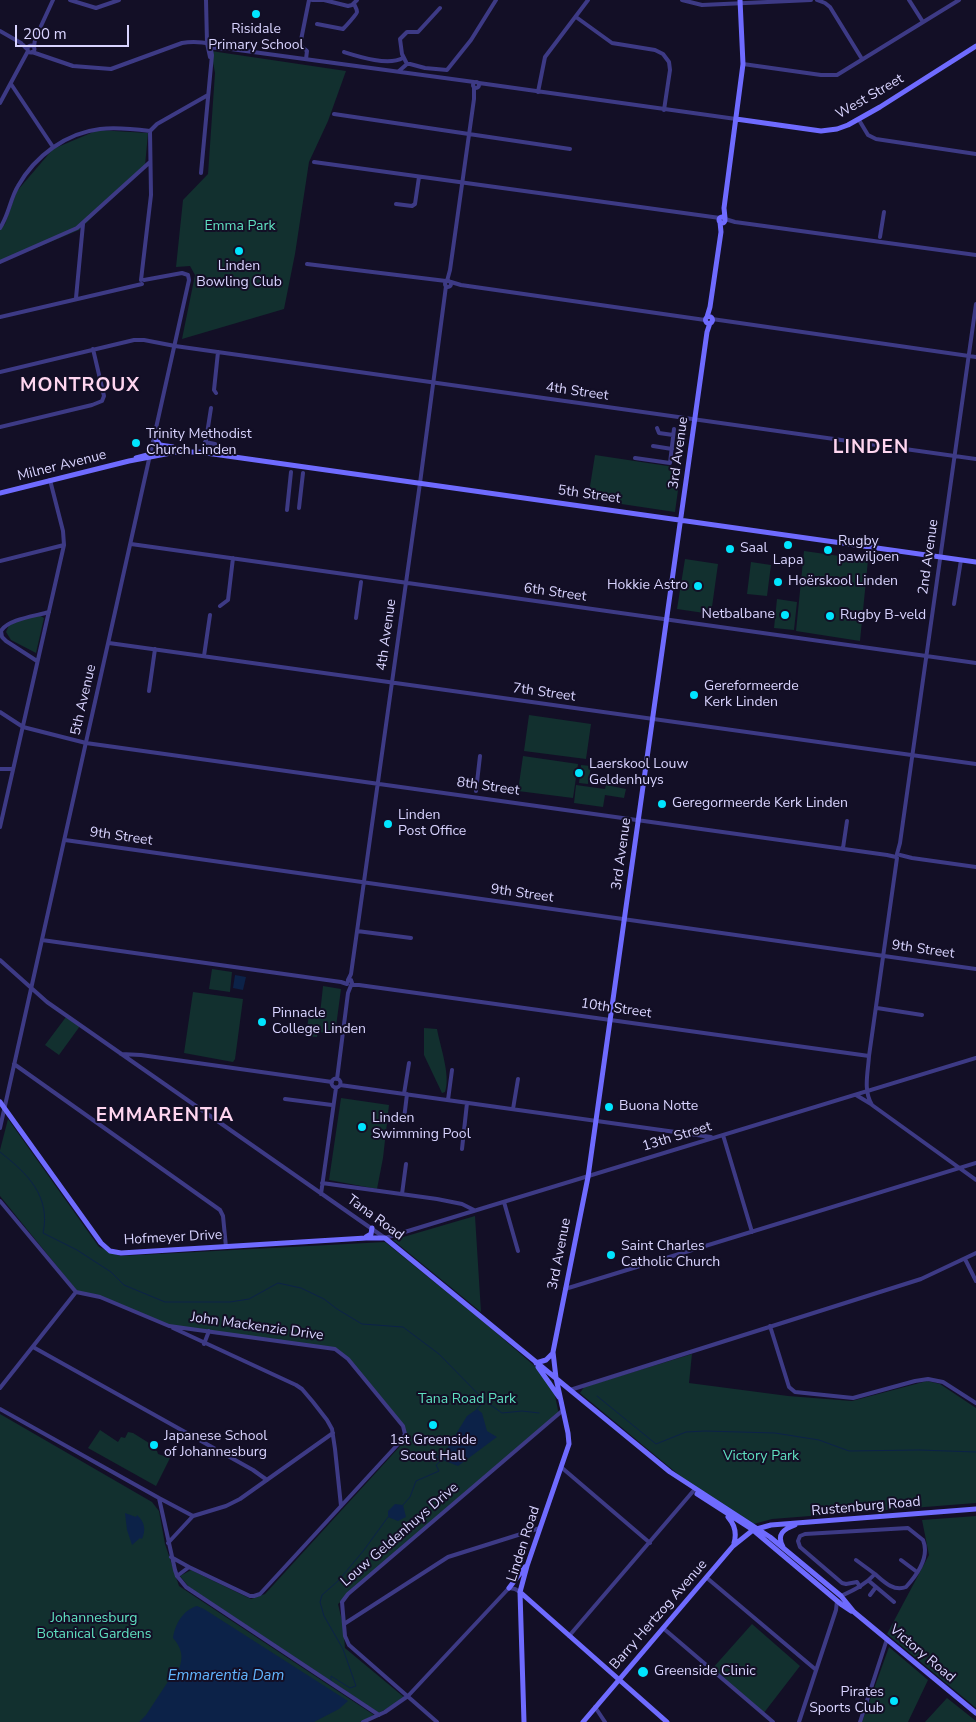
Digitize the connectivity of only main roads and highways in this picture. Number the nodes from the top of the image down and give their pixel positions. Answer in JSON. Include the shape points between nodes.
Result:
{"nodes":[{"id":1,"x":740,"y":1,"type":"edge"},
{"id":2,"x":976,"y":46,"type":"edge"},
{"id":3,"x":736,"y":119,"type":"junction"},
{"id":4,"x":155,"y":438,"type":"road end"},
{"id":5,"x":176,"y":449,"type":"junction"},
{"id":6,"x":201,"y":452,"type":"junction"},
{"id":7,"x":151,"y":456,"type":"junction"},
{"id":8,"x":0,"y":493,"type":"edge"},
{"id":9,"x":680,"y":519,"type":"junction"},
{"id":10,"x":976,"y":562,"type":"edge"},
{"id":11,"x":0,"y":1102,"type":"edge"},
{"id":12,"x":372,"y":1228,"type":"road end"},
{"id":13,"x":366,"y":1238,"type":"junction"},
{"id":14,"x":385,"y":1238,"type":"joint"},
{"id":15,"x":553,"y":1352,"type":"junction"},
{"id":16,"x":535,"y":1362,"type":"junction"},
{"id":17,"x":556,"y":1378,"type":"junction"},
{"id":18,"x":570,"y":1390,"type":"junction"},
{"id":19,"x":560,"y":1398,"type":"junction"},
{"id":20,"x":693,"y":1489,"type":"junction"},
{"id":21,"x":976,"y":1509,"type":"edge"},
{"id":22,"x":724,"y":1512,"type":"junction"},
{"id":23,"x":800,"y":1523,"type":"junction"},
{"id":24,"x":755,"y":1529,"type":"junction"},
{"id":25,"x":733,"y":1546,"type":"junction"},
{"id":26,"x":786,"y":1550,"type":"junction"},
{"id":27,"x":527,"y":1566,"type":"junction"},
{"id":28,"x":509,"y":1588,"type":"road end"},
{"id":29,"x":520,"y":1592,"type":"junction"},
{"id":30,"x":839,"y":1598,"type":"junction"},
{"id":31,"x":853,"y":1611,"type":"junction"},
{"id":32,"x":619,"y":1679,"type":"junction"},
{"id":33,"x":976,"y":1713,"type":"edge"},
{"id":34,"x":524,"y":1722,"type":"edge"},
{"id":35,"x":582,"y":1722,"type":"edge"},
{"id":36,"x":667,"y":1722,"type":"edge"}],
"edges":[{"from":1,"to":3,"type":"main road","name":"3rd Avenue","via":[[743,64]]},
{"from":2,"to":3,"type":"main road","name":"West Street","via":[[842,128],[821,132]]},
{"from":3,"to":9,"type":"main road","name":"3rd Avenue"},
{"from":4,"to":5,"type":"main road","via":[[160,444]]},
{"from":5,"to":6,"type":"main road","name":"5th Street"},
{"from":5,"to":7,"type":"main road","name":"5th Street"},
{"from":6,"to":7,"type":"main road","name":"5th Street"},
{"from":6,"to":9,"type":"main road","name":"5th Street"},
{"from":7,"to":8,"type":"main road","name":"Milner Avenue"},
{"from":9,"to":10,"type":"main road","name":"5th Street"},
{"from":9,"to":15,"type":"main road","name":"3rd Avenue","via":[[588,1177]]},
{"from":11,"to":13,"type":"main road","name":"Hofmeyer Drive","via":[[107,1249],[122,1252]]},
{"from":12,"to":13,"type":"main road"},
{"from":13,"to":14,"type":"main road","name":"Hofmeyer Drive"},
{"from":14,"to":16,"type":"main road","name":"Tana Road"},
{"from":15,"to":16,"type":"main road","via":[[547,1360]]},
{"from":15,"to":17,"type":"main road","name":"3rd Avenue"},
{"from":16,"to":17,"type":"main road","name":"Tana Road"},
{"from":16,"to":19,"type":"main road"},
{"from":17,"to":18,"type":"main road","name":"Tana Road"},
{"from":17,"to":19,"type":"main road","name":"Linden Road"},
{"from":18,"to":19,"type":"main road","via":[[563,1391]]},
{"from":18,"to":20,"type":"main road","name":"Tana Road"},
{"from":19,"to":27,"type":"main road","name":"Linden Road","via":[[569,1441]]},
{"from":20,"to":22,"type":"main road","name":"Tana Road"},
{"from":20,"to":24,"type":"main road","name":"Tana Road"},
{"from":21,"to":23,"type":"main road","name":"Rustenburg Road"},
{"from":22,"to":24,"type":"main road","name":"Tana Road"},
{"from":22,"to":25,"type":"main road","via":[[735,1529]]},
{"from":23,"to":24,"type":"main road","name":"Rustenburg Road"},
{"from":23,"to":26,"type":"main road","via":[[781,1534],[780,1542]]},
{"from":24,"to":25,"type":"main road","name":"Barry Hertzog Avenue"},
{"from":24,"to":26,"type":"main road","name":"Victory Road"},
{"from":24,"to":30,"type":"main road","via":[[822,1588]]},
{"from":25,"to":32,"type":"main road","name":"Barry Hertzog Avenue"},
{"from":26,"to":30,"type":"main road","name":"Victory Road"},
{"from":27,"to":28,"type":"main road"},
{"from":27,"to":29,"type":"main road","name":"Linden Road"},
{"from":29,"to":32,"type":"main road"},
{"from":29,"to":34,"type":"main road","name":"Linden Road"},
{"from":30,"to":31,"type":"main road","name":"Victory Road"},
{"from":30,"to":31,"type":"main road","name":"Victory Road","via":[[842,1605]]},
{"from":31,"to":33,"type":"main road","name":"Victory Road"},
{"from":32,"to":35,"type":"main road","name":"Barry Hertzog Avenue"},
{"from":32,"to":36,"type":"main road"}]}
